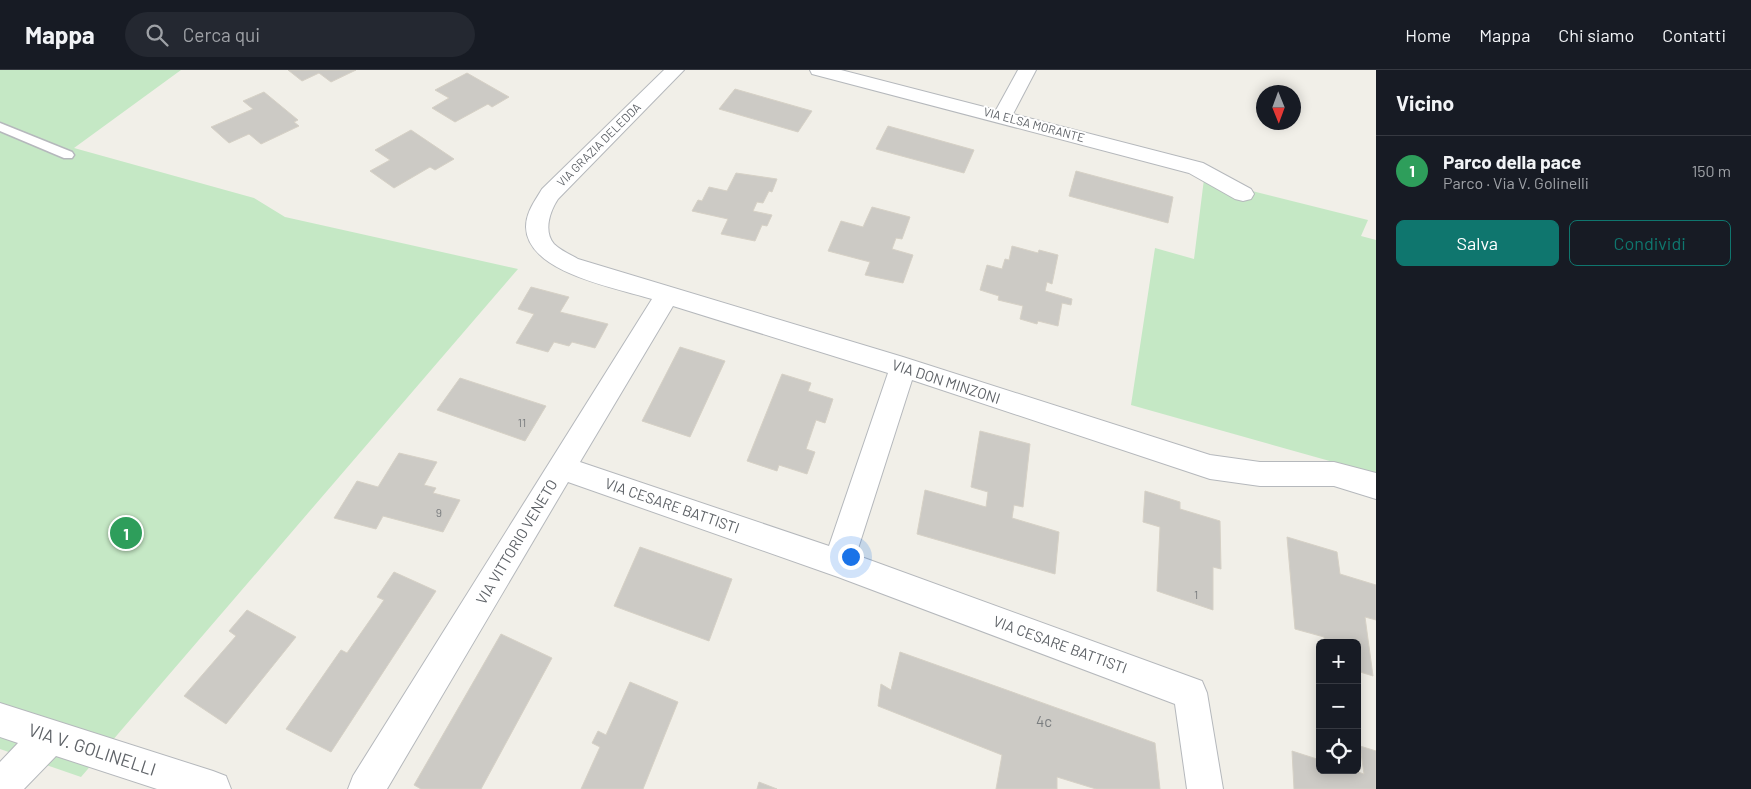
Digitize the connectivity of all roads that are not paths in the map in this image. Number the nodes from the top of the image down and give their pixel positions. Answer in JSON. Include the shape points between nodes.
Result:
{"nodes":[{"id":1,"x":675,"y":70,"type":"edge"},
{"id":2,"x":819,"y":70,"type":"edge"},
{"id":3,"x":1027,"y":70,"type":"edge"},
{"id":4,"x":1002,"y":117,"type":"junction"},
{"id":5,"x":0,"y":127,"type":"edge"},
{"id":6,"x":68,"y":155,"type":"dead end"},
{"id":7,"x":1243,"y":194,"type":"dead end"},
{"id":8,"x":537,"y":228,"type":"joint"},
{"id":9,"x":667,"y":295,"type":"junction"},
{"id":10,"x":903,"y":367,"type":"junction"},
{"id":11,"x":562,"y":468,"type":"junction"},
{"id":12,"x":1376,"y":486,"type":"edge"},
{"id":13,"x":838,"y":563,"type":"junction"},
{"id":14,"x":0,"y":720,"type":"edge"},
{"id":15,"x":50,"y":736,"type":"junction"},
{"id":16,"x":0,"y":788,"type":"edge"},
{"id":17,"x":212,"y":789,"type":"edge"},
{"id":18,"x":366,"y":789,"type":"edge"},
{"id":19,"x":1205,"y":789,"type":"edge"}],
"edges":[{"from":1,"to":8,"type":"street","name":"VIA GRAZIA DELEDDA","via":[[550,194],[540,210]]},
{"from":2,"to":4,"type":"street","name":"VIA ELSA MORANTE"},
{"from":3,"to":4,"type":"street"},
{"from":4,"to":7,"type":"street","name":"VIA ELSA MORANTE","via":[[1196,168]]},
{"from":5,"to":6,"type":"lane"},
{"from":8,"to":9,"type":"street","name":"VIA DON MINZONI","via":[[544,248],[570,265]]},
{"from":9,"to":10,"type":"street","name":"VIA DON MINZONI"},
{"from":9,"to":11,"type":"street","name":"VIA VITTORIO VENETO"},
{"from":10,"to":12,"type":"street","name":"VIA DON MINZONI","via":[[1210,467],[1260,474],[1334,474]]},
{"from":10,"to":13,"type":"street"},
{"from":11,"to":13,"type":"street","name":"VIA CESARE BATTISTI"},
{"from":11,"to":18,"type":"street","name":"VIA VITTORIO VENETO"},
{"from":13,"to":19,"type":"street","name":"VIA CESARE BATTISTI","via":[[1190,692]]},
{"from":14,"to":15,"type":"street","name":"VIA V. GOLINELLI"},
{"from":15,"to":16,"type":"street"},
{"from":15,"to":17,"type":"street","name":"VIA V. GOLINELLI"}]}
